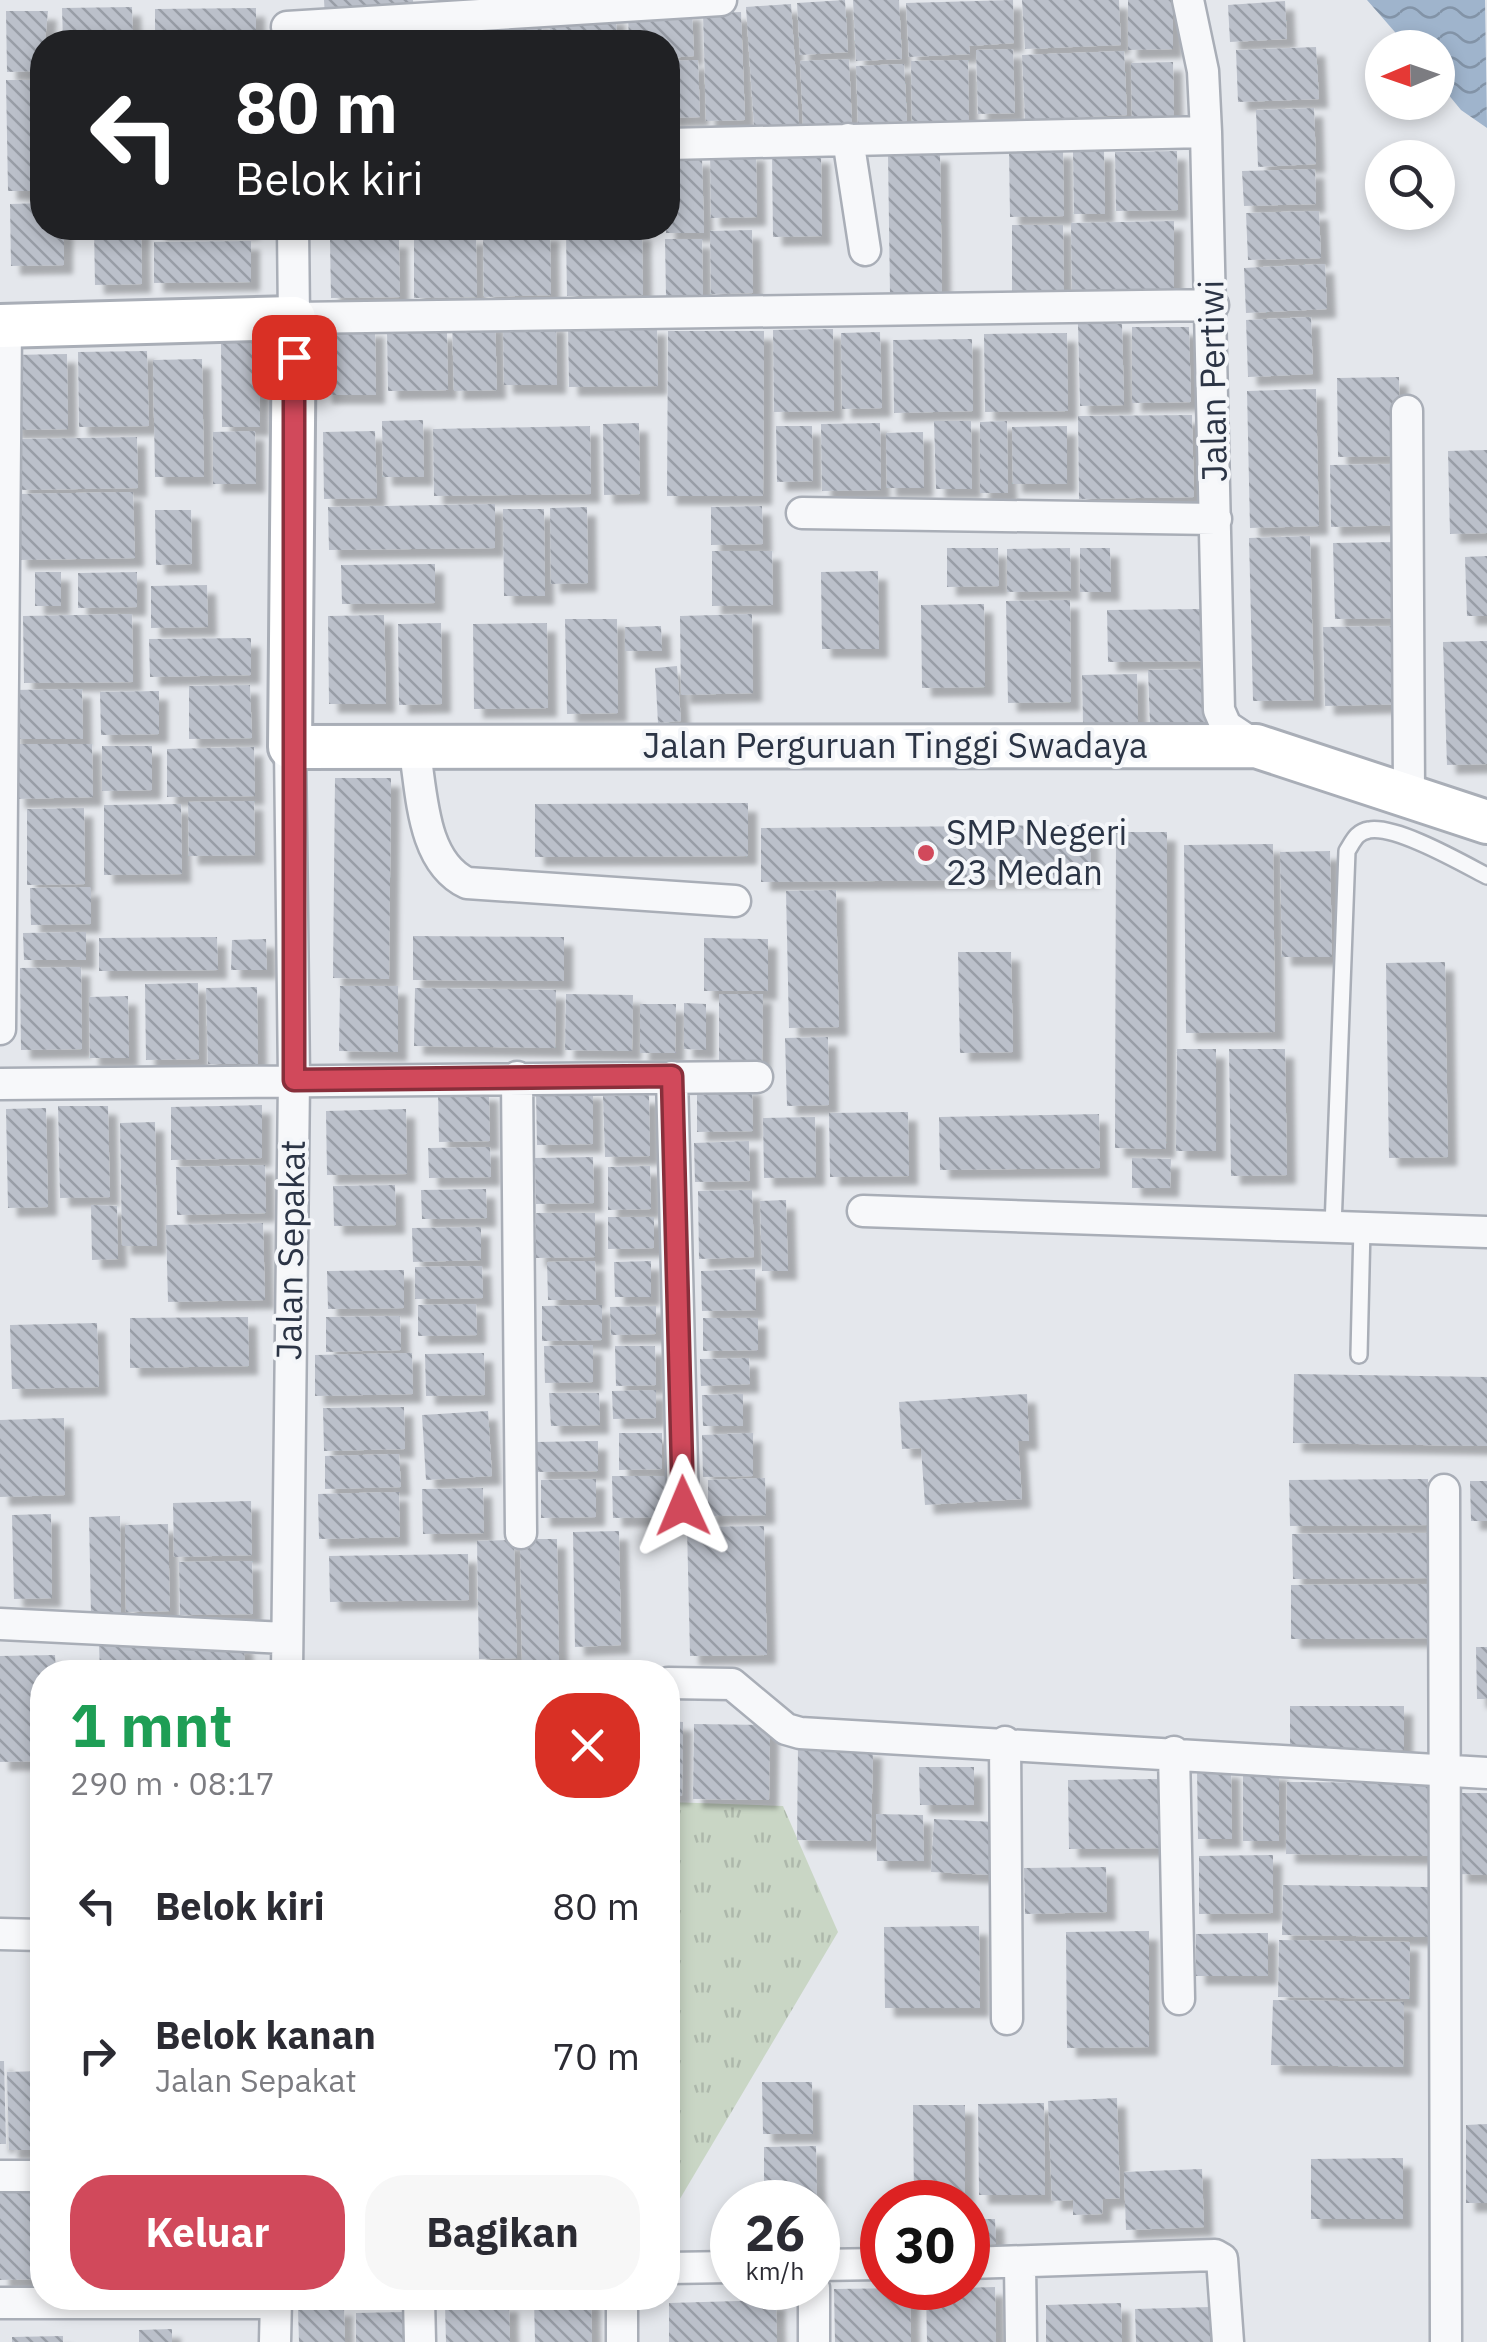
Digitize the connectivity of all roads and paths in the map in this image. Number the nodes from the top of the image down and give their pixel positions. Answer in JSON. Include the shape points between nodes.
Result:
{"nodes":[{"id":1,"x":721,"y":0,"type":"edge"},
{"id":2,"x":1188,"y":0,"type":"edge"},
{"id":3,"x":497,"y":7,"type":"edge"},
{"id":4,"x":287,"y":23,"type":"edge"},
{"id":5,"x":1206,"y":132,"type":"junction"},
{"id":6,"x":848,"y":139,"type":"junction"},
{"id":7,"x":680,"y":144,"type":"edge"},
{"id":8,"x":293,"y":240,"type":"edge"},
{"id":9,"x":865,"y":250,"type":"dead end"},
{"id":10,"x":1213,"y":305,"type":"junction"},
{"id":11,"x":294,"y":318,"type":"junction"},
{"id":12,"x":3,"y":326,"type":"edge"},
{"id":13,"x":1407,"y":412,"type":"dead end"},
{"id":14,"x":802,"y":513,"type":"dead end"},
{"id":15,"x":1216,"y":520,"type":"junction"},
{"id":16,"x":414,"y":746,"type":"junction"},
{"id":17,"x":1256,"y":746,"type":"junction"},
{"id":18,"x":290,"y":747,"type":"junction"},
{"id":19,"x":1409,"y":794,"type":"junction"},
{"id":20,"x":1487,"y":822,"type":"edge"},
{"id":21,"x":1487,"y":876,"type":"edge"},
{"id":22,"x":734,"y":901,"type":"dead end"},
{"id":23,"x":0,"y":1029,"type":"edge"},
{"id":24,"x":672,"y":1076,"type":"junction"},
{"id":25,"x":516,"y":1077,"type":"junction"},
{"id":26,"x":757,"y":1077,"type":"dead end"},
{"id":27,"x":294,"y":1080,"type":"junction"},
{"id":28,"x":0,"y":1084,"type":"edge"},
{"id":29,"x":863,"y":1211,"type":"dead end"},
{"id":30,"x":1348,"y":1227,"type":"junction"},
{"id":31,"x":1487,"y":1232,"type":"edge"},
{"id":32,"x":1358,"y":1355,"type":"dead end"},
{"id":33,"x":1444,"y":1490,"type":"dead end"},
{"id":34,"x":683,"y":1506,"type":"dead end"},
{"id":35,"x":521,"y":1534,"type":"dead end"},
{"id":36,"x":0,"y":1624,"type":"edge"},
{"id":37,"x":286,"y":1638,"type":"junction"},
{"id":38,"x":287,"y":1660,"type":"edge"},
{"id":39,"x":680,"y":1683,"type":"edge"},
{"id":40,"x":1005,"y":1742,"type":"junction"},
{"id":41,"x":1174,"y":1752,"type":"junction"},
{"id":42,"x":1443,"y":1773,"type":"junction"},
{"id":43,"x":1487,"y":1773,"type":"edge"},
{"id":44,"x":0,"y":1934,"type":"edge"},
{"id":45,"x":30,"y":1935,"type":"edge"},
{"id":46,"x":1179,"y":2000,"type":"dead end"},
{"id":47,"x":1007,"y":2019,"type":"dead end"},
{"id":48,"x":0,"y":2176,"type":"edge"},
{"id":49,"x":30,"y":2176,"type":"edge"},
{"id":50,"x":1020,"y":2263,"type":"junction"},
{"id":51,"x":990,"y":2264,"type":"edge"},
{"id":52,"x":710,"y":2267,"type":"edge"},
{"id":53,"x":680,"y":2268,"type":"edge"},
{"id":54,"x":0,"y":2303,"type":"edge"},
{"id":55,"x":30,"y":2303,"type":"edge"},
{"id":56,"x":276,"y":2310,"type":"edge"},
{"id":57,"x":420,"y":2310,"type":"edge"},
{"id":58,"x":622,"y":2310,"type":"edge"},
{"id":59,"x":814,"y":2310,"type":"edge"},
{"id":60,"x":275,"y":2342,"type":"edge"},
{"id":61,"x":420,"y":2342,"type":"edge"},
{"id":62,"x":622,"y":2342,"type":"edge"},
{"id":63,"x":814,"y":2342,"type":"edge"},
{"id":64,"x":1021,"y":2342,"type":"edge"},
{"id":65,"x":1228,"y":2342,"type":"edge"},
{"id":66,"x":1446,"y":2342,"type":"edge"}],
"edges":[{"from":1,"to":3,"type":"street"},
{"from":2,"to":5,"type":"street","name":"Jalan Pertiwi","via":[[1201,57]]},
{"from":3,"to":4,"type":"street"},
{"from":5,"to":6,"type":"street"},
{"from":5,"to":10,"type":"street","name":"Jalan Pertiwi"},
{"from":6,"to":7,"type":"street"},
{"from":6,"to":9,"type":"street"},
{"from":8,"to":11,"type":"street","name":"Jalan Sepakat"},
{"from":10,"to":11,"type":"street"},
{"from":10,"to":15,"type":"street","name":"Jalan Pertiwi"},
{"from":11,"to":12,"type":"street"},
{"from":11,"to":18,"type":"street","name":"Jalan Sepakat"},
{"from":12,"to":23,"type":"street"},
{"from":13,"to":19,"type":"street"},
{"from":14,"to":15,"type":"street"},
{"from":15,"to":17,"type":"street","name":"Jalan Pertiwi","via":[[1219,710],[1226,726]]},
{"from":16,"to":17,"type":"street","name":"Jalan Perguruan Tinggi Swadaya"},
{"from":16,"to":18,"type":"street","name":"Jalan Perguruan Tinggi Swadaya"},
{"from":16,"to":22,"type":"street","via":[[436,856],[452,876],[467,883]]},
{"from":17,"to":19,"type":"street","name":"Jalan Perguruan Tinggi Swadaya"},
{"from":18,"to":27,"type":"street","name":"Jalan Sepakat"},
{"from":19,"to":20,"type":"street","name":"Jalan Perguruan Tinggi Swadaya"},
{"from":21,"to":30,"type":"lane","via":[[1370,829],[1355,836],[1348,852]]},
{"from":24,"to":25,"type":"street"},
{"from":24,"to":26,"type":"street"},
{"from":24,"to":34,"type":"street"},
{"from":25,"to":27,"type":"street"},
{"from":25,"to":35,"type":"street"},
{"from":27,"to":28,"type":"street"},
{"from":27,"to":37,"type":"street","name":"Jalan Sepakat"},
{"from":29,"to":30,"type":"street"},
{"from":30,"to":31,"type":"street"},
{"from":30,"to":32,"type":"lane"},
{"from":33,"to":42,"type":"street"},
{"from":36,"to":37,"type":"street"},
{"from":37,"to":38,"type":"street","name":"Jalan Sepakat"},
{"from":39,"to":40,"type":"street","via":[[732,1684],[800,1733]]},
{"from":40,"to":41,"type":"street"},
{"from":40,"to":47,"type":"street"},
{"from":41,"to":42,"type":"street"},
{"from":41,"to":46,"type":"street"},
{"from":42,"to":43,"type":"street"},
{"from":42,"to":66,"type":"street"},
{"from":44,"to":45,"type":"street"},
{"from":48,"to":49,"type":"street"},
{"from":50,"to":51,"type":"street"},
{"from":50,"to":64,"type":"street"},
{"from":50,"to":65,"type":"street","via":[[1216,2255],[1227,2276]]},
{"from":52,"to":53,"type":"street"},
{"from":54,"to":55,"type":"street"},
{"from":56,"to":60,"type":"street"},
{"from":57,"to":61,"type":"street"},
{"from":58,"to":62,"type":"street"},
{"from":59,"to":63,"type":"street"}]}
